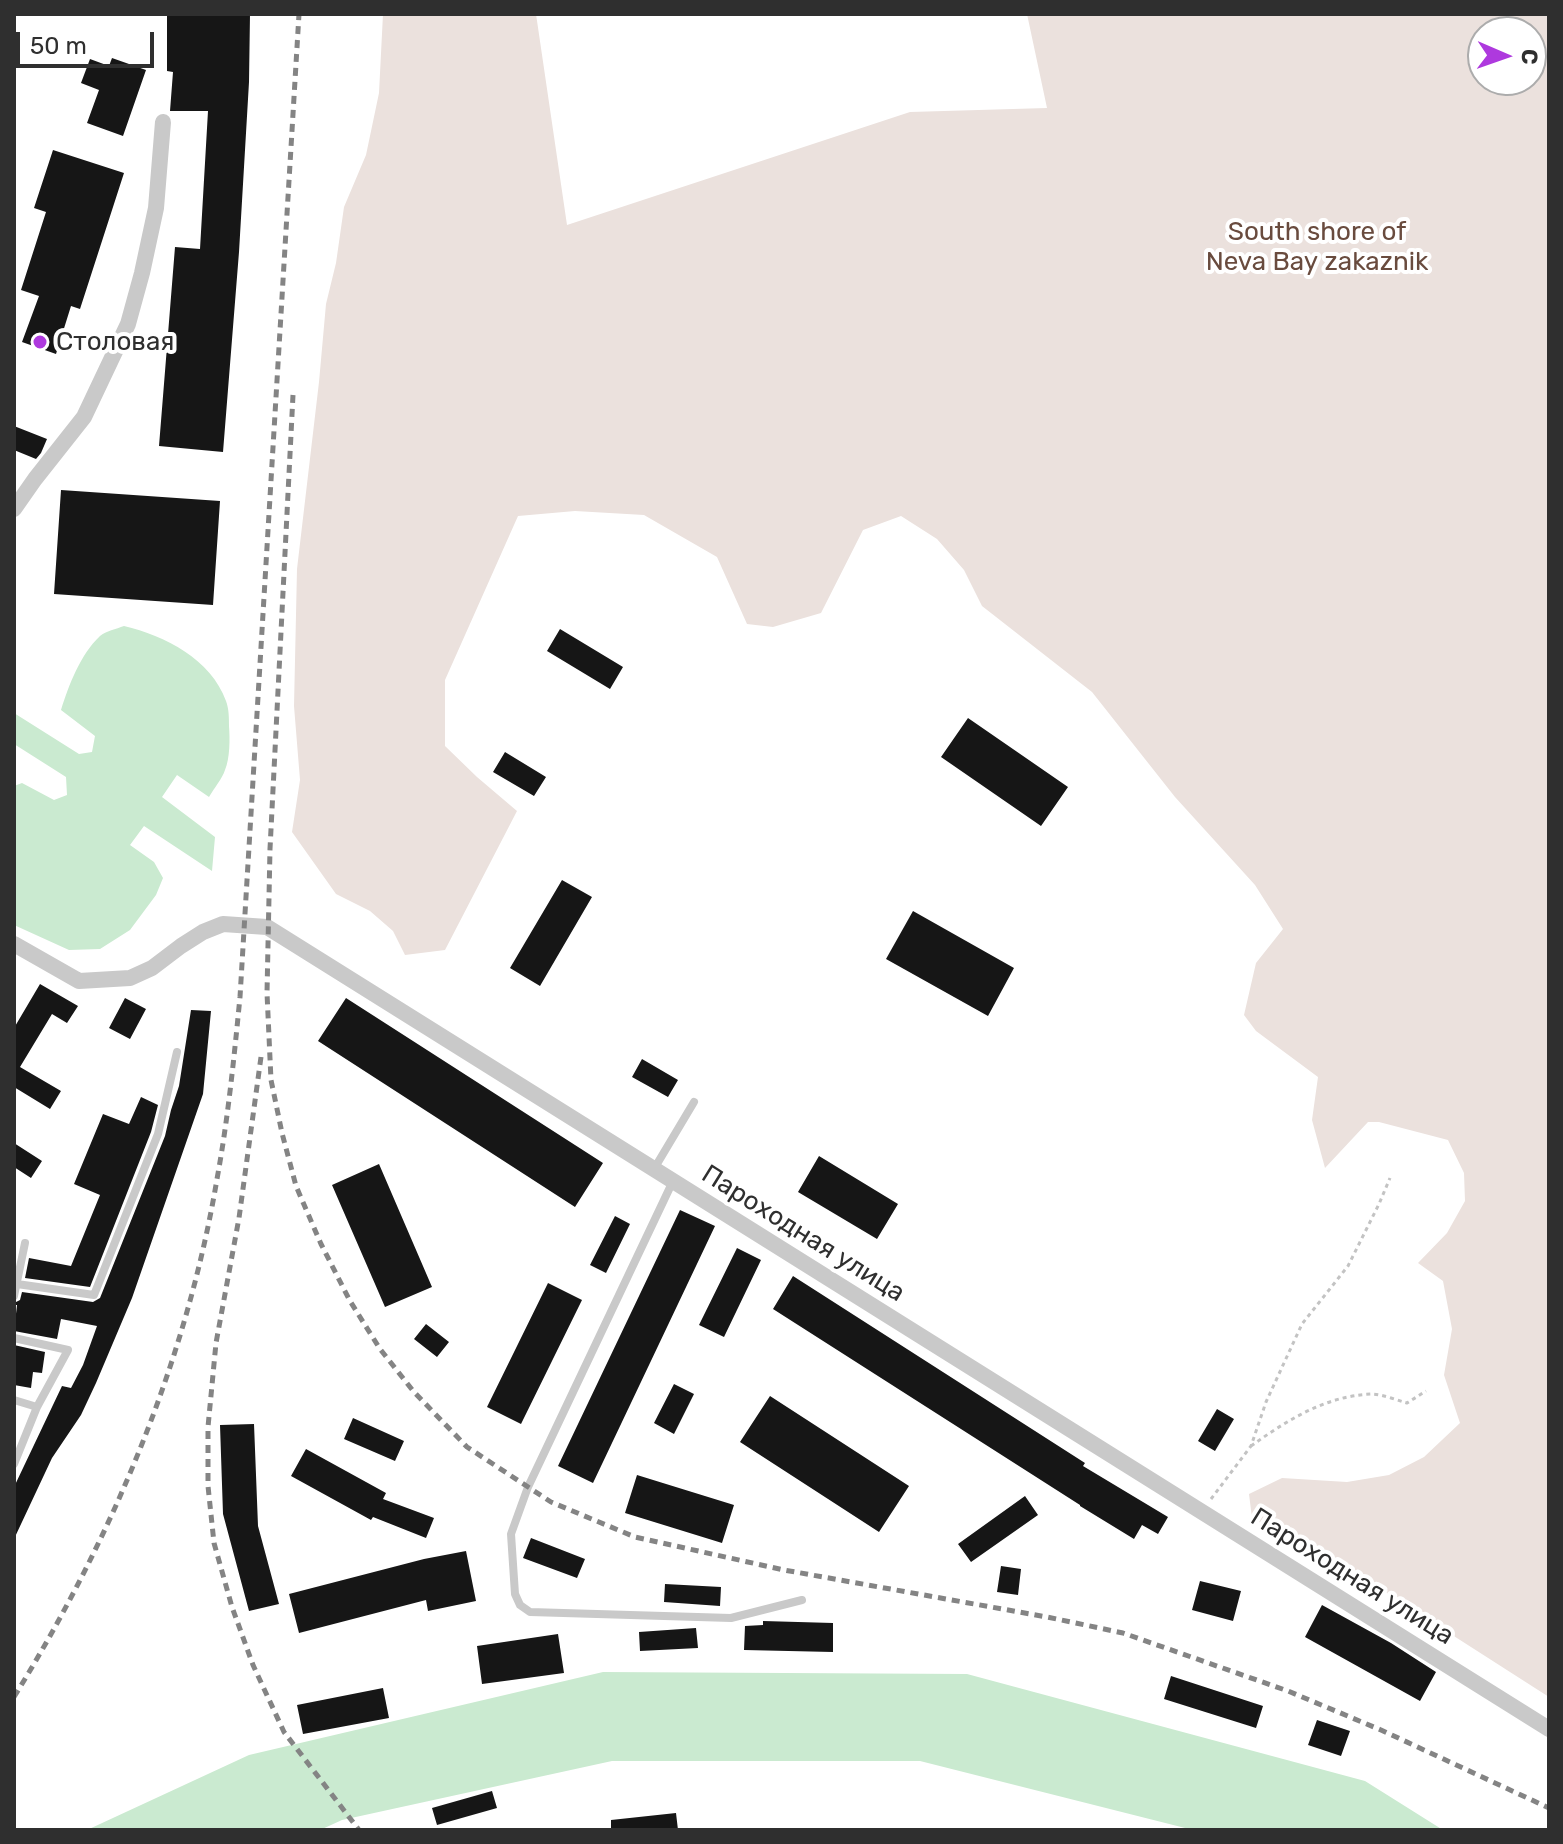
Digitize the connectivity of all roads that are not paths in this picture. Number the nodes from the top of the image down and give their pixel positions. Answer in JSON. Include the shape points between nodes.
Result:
{"nodes":[{"id":1,"x":163,"y":122,"type":"dead end"},
{"id":2,"x":14,"y":509,"type":"edge"},
{"id":3,"x":14,"y":944,"type":"edge"},
{"id":4,"x":177,"y":1052,"type":"dead end"},
{"id":5,"x":694,"y":1102,"type":"dead end"},
{"id":6,"x":654,"y":1169,"type":"junction"},
{"id":7,"x":673,"y":1181,"type":"junction"},
{"id":8,"x":25,"y":1243,"type":"dead end"},
{"id":9,"x":17,"y":1284,"type":"junction"},
{"id":10,"x":14,"y":1296,"type":"edge"},
{"id":11,"x":14,"y":1338,"type":"edge"},
{"id":12,"x":14,"y":1400,"type":"edge"},
{"id":13,"x":37,"y":1407,"type":"junction"},
{"id":14,"x":14,"y":1464,"type":"edge"},
{"id":15,"x":802,"y":1600,"type":"dead end"},
{"id":16,"x":1549,"y":1729,"type":"edge"}],
"edges":[{"from":1,"to":2,"type":"street","via":[[156,208],[128,324],[84,417]]},
{"from":3,"to":6,"type":"street","name":"Пароходная улица","via":[[79,981],[130,978],[223,924],[267,927]]},
{"from":4,"to":9,"type":"lane","via":[[158,1134],[94,1295]]},
{"from":5,"to":6,"type":"lane"},
{"from":6,"to":7,"type":"street","name":"Пароходная улица"},
{"from":7,"to":15,"type":"lane","via":[[528,1487],[511,1534],[515,1594],[530,1612],[731,1618]]},
{"from":7,"to":16,"type":"street","name":"Пароходная улица"},
{"from":8,"to":9,"type":"lane"},
{"from":9,"to":10,"type":"lane"},
{"from":11,"to":13,"type":"lane","via":[[68,1350]]},
{"from":12,"to":13,"type":"lane"},
{"from":13,"to":14,"type":"lane"}]}
